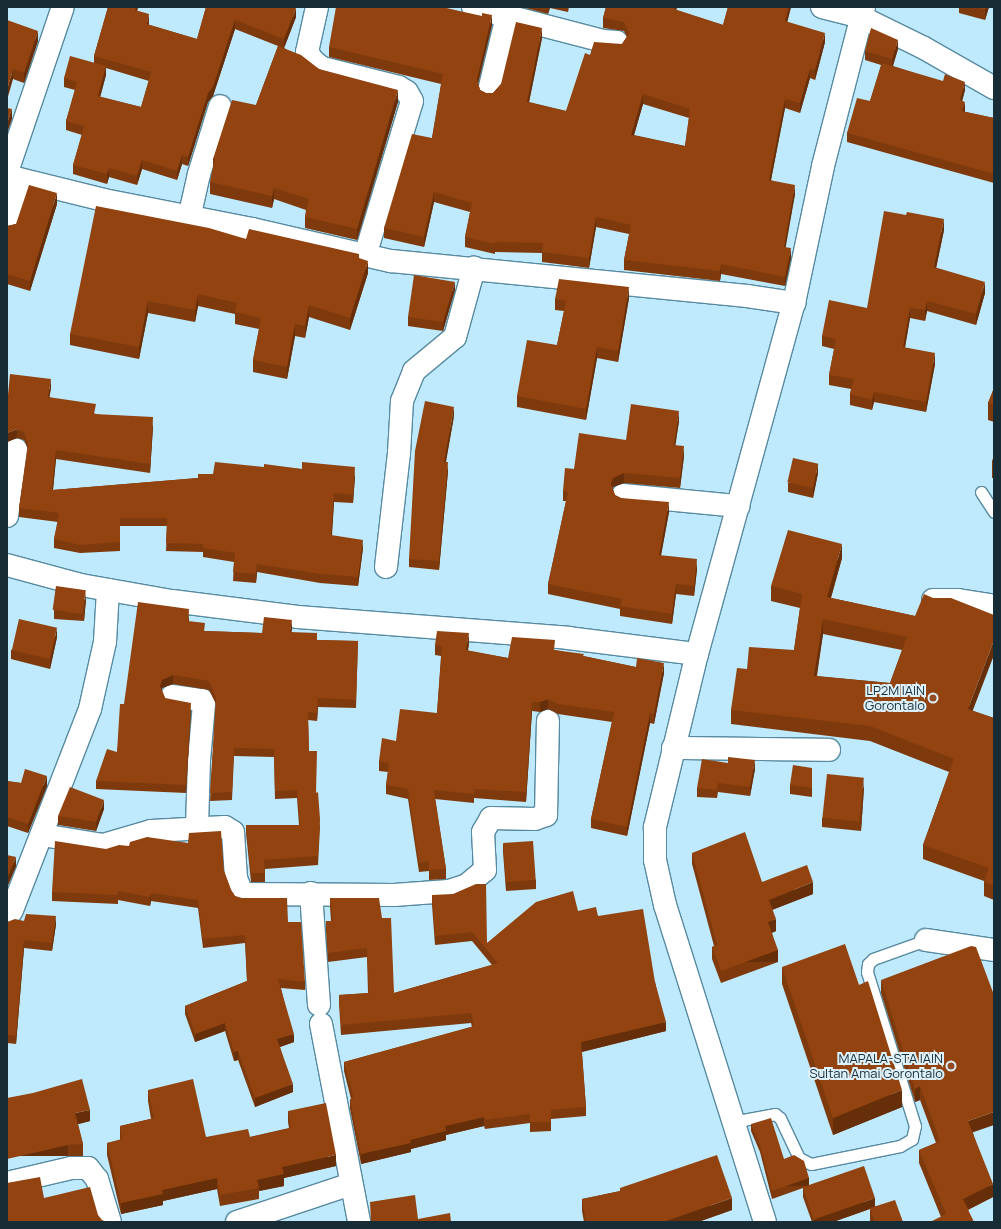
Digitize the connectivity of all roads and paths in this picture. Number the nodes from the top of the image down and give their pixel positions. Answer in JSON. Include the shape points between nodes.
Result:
{"nodes":[{"id":1,"x":63,"y":7,"type":"edge"},
{"id":2,"x":317,"y":7,"type":"edge"},
{"id":3,"x":473,"y":7,"type":"edge"},
{"id":4,"x":822,"y":7,"type":"edge"},
{"id":5,"x":863,"y":12,"type":"edge"},
{"id":6,"x":507,"y":16,"type":"junction"},
{"id":7,"x":617,"y":42,"type":"edge"},
{"id":8,"x":994,"y":88,"type":"edge"},
{"id":9,"x":489,"y":91,"type":"edge"},
{"id":10,"x":220,"y":106,"type":"dead end"},
{"id":11,"x":12,"y":176,"type":"edge"},
{"id":12,"x":189,"y":218,"type":"junction"},
{"id":13,"x":7,"y":225,"type":"edge"},
{"id":14,"x":365,"y":256,"type":"junction"},
{"id":15,"x":474,"y":268,"type":"junction"},
{"id":16,"x":794,"y":303,"type":"junction"},
{"id":17,"x":16,"y":450,"type":"dead end"},
{"id":18,"x":981,"y":492,"type":"dead end"},
{"id":19,"x":623,"y":495,"type":"dead end"},
{"id":20,"x":738,"y":506,"type":"junction"},
{"id":21,"x":994,"y":512,"type":"edge"},
{"id":22,"x":7,"y":516,"type":"edge"},
{"id":23,"x":7,"y":565,"type":"edge"},
{"id":24,"x":386,"y":567,"type":"dead end"},
{"id":25,"x":108,"y":590,"type":"junction"},
{"id":26,"x":933,"y":600,"type":"edge"},
{"id":27,"x":994,"y":606,"type":"edge"},
{"id":28,"x":697,"y":654,"type":"junction"},
{"id":29,"x":172,"y":696,"type":"dead end"},
{"id":30,"x":548,"y":721,"type":"dead end"},
{"id":31,"x":673,"y":748,"type":"junction"},
{"id":32,"x":829,"y":750,"type":"dead end"},
{"id":33,"x":197,"y":827,"type":"junction"},
{"id":34,"x":42,"y":835,"type":"junction"},
{"id":35,"x":311,"y":893,"type":"junction"},
{"id":36,"x":7,"y":918,"type":"edge"},
{"id":37,"x":926,"y":940,"type":"joint"},
{"id":38,"x":994,"y":950,"type":"edge"},
{"id":39,"x":732,"y":1122,"type":"junction"},
{"id":40,"x":7,"y":1182,"type":"edge"},
{"id":41,"x":351,"y":1184,"type":"junction"},
{"id":42,"x":110,"y":1222,"type":"edge"},
{"id":43,"x":237,"y":1222,"type":"edge"},
{"id":44,"x":359,"y":1222,"type":"edge"},
{"id":45,"x":765,"y":1222,"type":"edge"}],
"edges":[{"from":1,"to":11,"type":"street"},
{"from":2,"to":14,"type":"street","via":[[307,52],[313,61],[322,68],[399,87],[407,92],[412,101]]},
{"from":3,"to":6,"type":"street"},
{"from":4,"to":5,"type":"street"},
{"from":5,"to":8,"type":"street"},
{"from":5,"to":16,"type":"street","via":[[824,166]]},
{"from":6,"to":7,"type":"street","via":[[603,41]]},
{"from":6,"to":9,"type":"street"},
{"from":10,"to":12,"type":"street","via":[[199,174]]},
{"from":11,"to":12,"type":"street"},
{"from":11,"to":13,"type":"street"},
{"from":12,"to":14,"type":"street"},
{"from":14,"to":15,"type":"street","via":[[415,265]]},
{"from":15,"to":16,"type":"street"},
{"from":15,"to":24,"type":"street","via":[[455,337],[414,371],[402,401],[399,453]]},
{"from":16,"to":20,"type":"street"},
{"from":17,"to":22,"type":"street"},
{"from":18,"to":21,"type":"lane"},
{"from":19,"to":20,"type":"street"},
{"from":20,"to":28,"type":"street"},
{"from":23,"to":25,"type":"street"},
{"from":25,"to":28,"type":"street","via":[[298,617],[553,636]]},
{"from":25,"to":34,"type":"street","via":[[105,642],[97,688]]},
{"from":26,"to":27,"type":"street","via":[[953,599]]},
{"from":28,"to":31,"type":"street"},
{"from":29,"to":33,"type":"street","via":[[202,700],[204,704]]},
{"from":30,"to":35,"type":"street","via":[[546,814],[535,819],[491,818],[483,832],[485,870],[467,885],[449,891],[394,895]]},
{"from":31,"to":32,"type":"street"},
{"from":31,"to":39,"type":"street","via":[[655,828],[655,860],[667,912]]},
{"from":33,"to":34,"type":"street","via":[[151,831],[103,845]]},
{"from":33,"to":35,"type":"street","via":[[224,827],[233,832],[236,878],[242,894]]},
{"from":34,"to":36,"type":"street"},
{"from":35,"to":41,"type":"street","via":[[320,1014]]},
{"from":37,"to":38,"type":"street"},
{"from":37,"to":39,"type":"lane","via":[[873,959],[868,964],[867,972],[915,1126],[912,1139],[900,1146],[811,1164],[799,1158],[780,1118],[775,1114]]},
{"from":39,"to":45,"type":"street"},
{"from":40,"to":42,"type":"street","via":[[71,1168],[88,1168],[96,1179]]},
{"from":41,"to":43,"type":"street"},
{"from":41,"to":44,"type":"street"}]}
